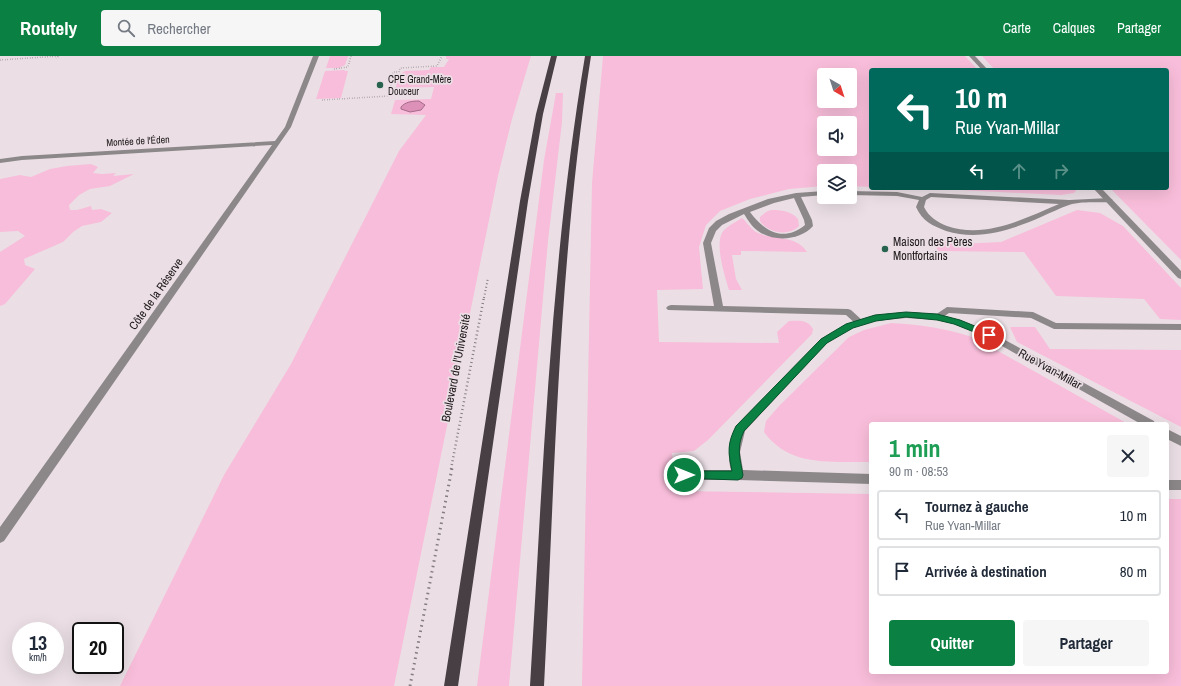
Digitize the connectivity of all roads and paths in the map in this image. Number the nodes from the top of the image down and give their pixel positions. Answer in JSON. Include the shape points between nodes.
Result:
{"nodes":[{"id":1,"x":316,"y":56,"type":"edge"},
{"id":2,"x":442,"y":56,"type":"edge"},
{"id":3,"x":554,"y":56,"type":"edge"},
{"id":4,"x":588,"y":56,"type":"edge"},
{"id":5,"x":972,"y":56,"type":"edge"},
{"id":6,"x":56,"y":58,"type":"dead end"},
{"id":7,"x":0,"y":60,"type":"edge"},
{"id":8,"x":344,"y":68,"type":"dead end"},
{"id":9,"x":983,"y":68,"type":"edge"},
{"id":10,"x":348,"y":70,"type":"dead end"},
{"id":11,"x":396,"y":88,"type":"dead end"},
{"id":12,"x":390,"y":89,"type":"junction"},
{"id":13,"x":299,"y":101,"type":"junction"},
{"id":14,"x":277,"y":143,"type":"junction"},
{"id":15,"x":0,"y":161,"type":"edge"},
{"id":16,"x":944,"y":190,"type":"edge"},
{"id":17,"x":1099,"y":190,"type":"edge"},
{"id":18,"x":857,"y":193,"type":"edge"},
{"id":19,"x":817,"y":194,"type":"edge"},
{"id":20,"x":796,"y":195,"type":"junction"},
{"id":21,"x":948,"y":195,"type":"junction"},
{"id":22,"x":923,"y":199,"type":"junction"},
{"id":23,"x":1109,"y":200,"type":"junction"},
{"id":24,"x":1069,"y":202,"type":"junction"},
{"id":25,"x":746,"y":210,"type":"junction"},
{"id":26,"x":489,"y":270,"type":"dead end"},
{"id":27,"x":1181,"y":276,"type":"edge"},
{"id":28,"x":671,"y":308,"type":"dead end"},
{"id":29,"x":719,"y":309,"type":"junction"},
{"id":30,"x":937,"y":317,"type":"junction"},
{"id":31,"x":860,"y":323,"type":"junction"},
{"id":32,"x":1181,"y":327,"type":"edge"},
{"id":33,"x":1146,"y":422,"type":"edge"},
{"id":34,"x":1169,"y":435,"type":"edge"},
{"id":35,"x":1181,"y":442,"type":"edge"},
{"id":36,"x":684,"y":475,"type":"dead end"},
{"id":37,"x":738,"y":475,"type":"junction"},
{"id":38,"x":869,"y":479,"type":"edge"},
{"id":39,"x":1181,"y":485,"type":"edge"},
{"id":40,"x":1169,"y":486,"type":"edge"},
{"id":41,"x":0,"y":537,"type":"edge"},
{"id":42,"x":410,"y":686,"type":"edge"},
{"id":43,"x":451,"y":686,"type":"edge"},
{"id":44,"x":536,"y":686,"type":"edge"}],
"edges":[{"from":1,"to":13,"type":"street","name":"Côte de la Réserve"},
{"from":2,"to":12,"type":"path","via":[[437,66],[400,68],[399,72],[393,72]]},
{"from":3,"to":43,"type":"main road","via":[[539,116],[528,177]]},
{"from":4,"to":44,"type":"main road","via":[[580,105],[560,287]]},
{"from":5,"to":9,"type":"street"},
{"from":6,"to":7,"type":"path","via":[[59,56]]},
{"from":8,"to":10,"type":"path"},
{"from":11,"to":12,"type":"path"},
{"from":12,"to":13,"type":"path","via":[[389,96]]},
{"from":13,"to":14,"type":"street","name":"Côte de la Réserve","via":[[288,127]]},
{"from":14,"to":15,"type":"street","name":"Montée de l'Éden"},
{"from":14,"to":41,"type":"street","name":"Côte de la Réserve"},
{"from":16,"to":21,"type":"street"},
{"from":17,"to":23,"type":"street"},
{"from":18,"to":22,"type":"street","via":[[897,194]]},
{"from":19,"to":20,"type":"street"},
{"from":20,"to":25,"type":"street"},
{"from":20,"to":25,"type":"street","via":[[809,226],[796,234],[779,235],[767,232],[758,227]]},
{"from":21,"to":22,"type":"street","via":[[930,195]]},
{"from":21,"to":24,"type":"street"},
{"from":22,"to":24,"type":"street","via":[[920,207],[927,218],[946,229],[970,234],[998,231]]},
{"from":23,"to":24,"type":"street"},
{"from":23,"to":27,"type":"street"},
{"from":25,"to":29,"type":"street","via":[[719,223],[712,230],[707,243]]},
{"from":26,"to":42,"type":"path","name":"Boulevard de l'Université"},
{"from":28,"to":29,"type":"street"},
{"from":29,"to":31,"type":"street","via":[[848,312]]},
{"from":30,"to":31,"type":"street","name":"Rue Yvan-Millar","via":[[906,315],[875,318]]},
{"from":30,"to":32,"type":"street","via":[[947,310],[1033,315],[1054,326]]},
{"from":30,"to":33,"type":"street","name":"Rue Yvan-Millar","via":[[989,335]]},
{"from":31,"to":37,"type":"street","name":"Rue Yvan-Millar","via":[[824,341],[740,429],[734,442]]},
{"from":34,"to":35,"type":"street"},
{"from":36,"to":37,"type":"street"},
{"from":37,"to":38,"type":"street"},
{"from":39,"to":40,"type":"street"}]}
